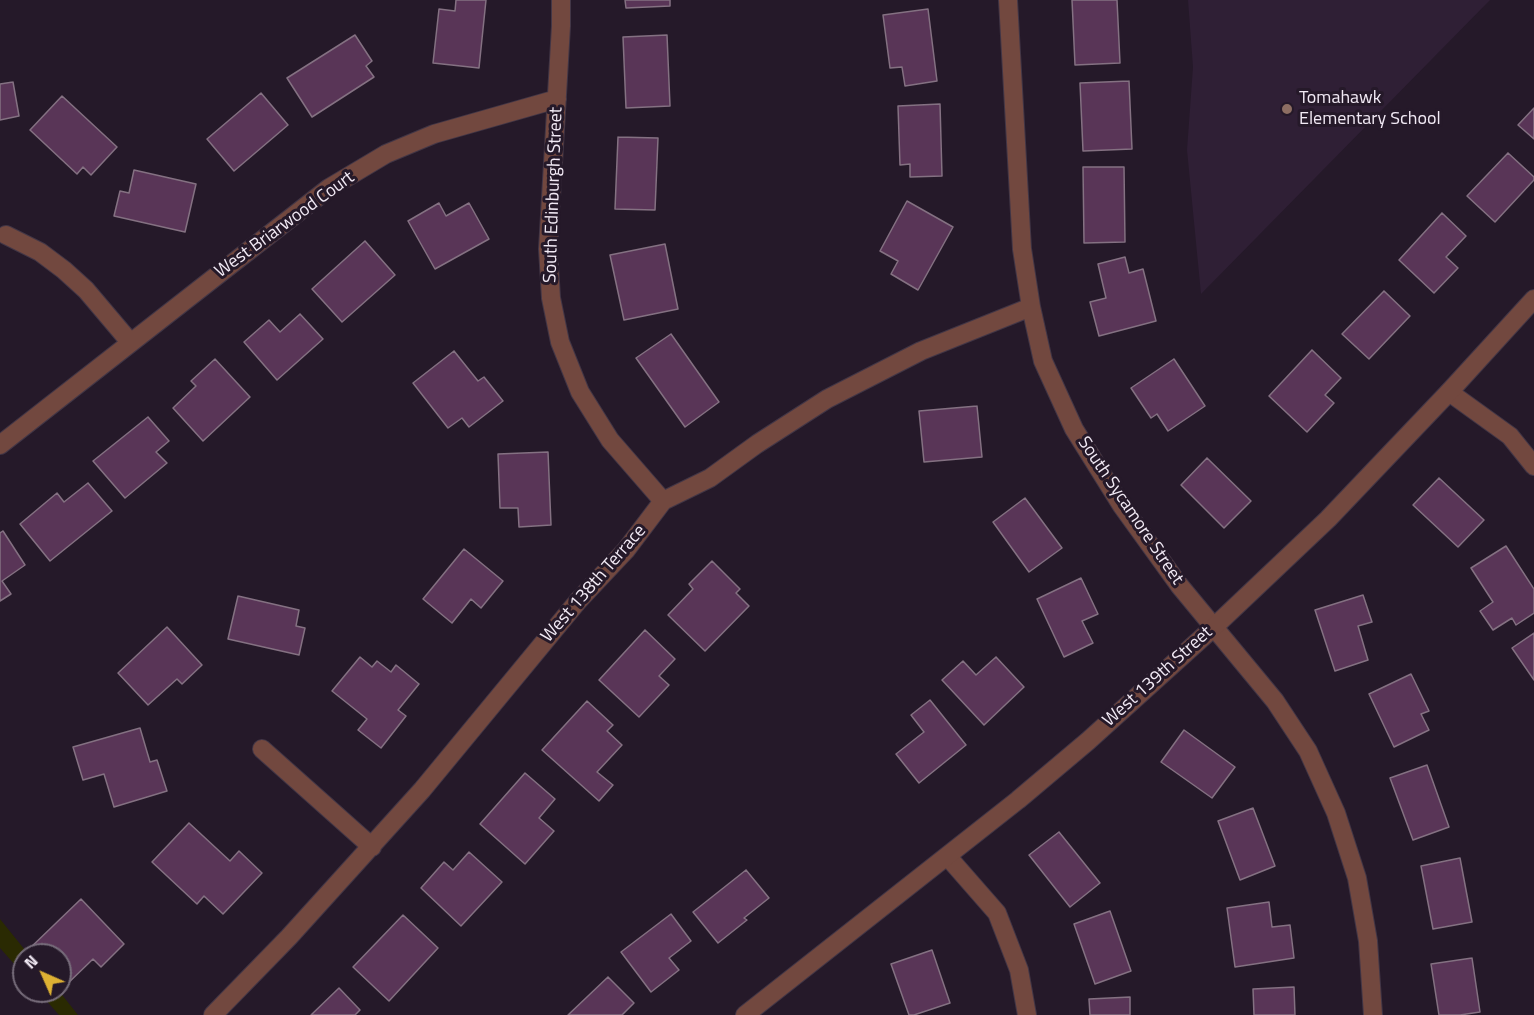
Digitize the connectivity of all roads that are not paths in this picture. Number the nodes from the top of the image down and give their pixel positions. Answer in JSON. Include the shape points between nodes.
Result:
{"nodes":[{"id":1,"x":561,"y":0,"type":"edge"},
{"id":2,"x":1008,"y":0,"type":"edge"},
{"id":3,"x":557,"y":99,"type":"junction"},
{"id":4,"x":6,"y":235,"type":"dead end"},
{"id":5,"x":1534,"y":299,"type":"edge"},
{"id":6,"x":1030,"y":307,"type":"junction"},
{"id":7,"x":130,"y":342,"type":"junction"},
{"id":8,"x":1449,"y":392,"type":"junction"},
{"id":9,"x":0,"y":445,"type":"edge"},
{"id":10,"x":1534,"y":466,"type":"edge"},
{"id":11,"x":663,"y":501,"type":"junction"},
{"id":12,"x":1214,"y":627,"type":"junction"},
{"id":13,"x":262,"y":749,"type":"dead end"},
{"id":14,"x":372,"y":847,"type":"junction"},
{"id":15,"x":948,"y":857,"type":"junction"},
{"id":16,"x":213,"y":1015,"type":"edge"},
{"id":17,"x":745,"y":1015,"type":"edge"},
{"id":18,"x":1027,"y":1015,"type":"edge"},
{"id":19,"x":1373,"y":1015,"type":"edge"}],
"edges":[{"from":1,"to":3,"type":"street","name":"South Edinburgh Street"},
{"from":2,"to":6,"type":"street","name":"South Sycamore Street","via":[[1022,249]]},
{"from":3,"to":7,"type":"street","name":"West Briarwood Court","via":[[434,134],[386,154],[328,188]]},
{"from":3,"to":11,"type":"street","name":"South Edinburgh Street","via":[[548,249],[551,298],[560,342],[580,392],[610,440]]},
{"from":4,"to":7,"type":"street","via":[[40,252],[64,270]]},
{"from":5,"to":8,"type":"street","name":"West 139th Street"},
{"from":6,"to":11,"type":"street","name":"West 138th Terrace","via":[[921,351],[827,399],[710,478]]},
{"from":6,"to":12,"type":"street","name":"South Sycamore Street","via":[[1043,361],[1074,429],[1122,506]]},
{"from":7,"to":9,"type":"street","name":"West Briarwood Court"},
{"from":8,"to":10,"type":"street","via":[[1510,436]]},
{"from":8,"to":12,"type":"street","name":"West 139th Street","via":[[1328,519]]},
{"from":11,"to":14,"type":"street","name":"West 138th Terrace","via":[[627,550],[578,601]]},
{"from":12,"to":15,"type":"street","name":"West 139th Street","via":[[1088,741]]},
{"from":12,"to":19,"type":"street","name":"South Sycamore Street","via":[[1275,701],[1308,752],[1336,813],[1357,878],[1368,941]]},
{"from":13,"to":14,"type":"street"},
{"from":14,"to":16,"type":"street","name":"West 138th Terrace"},
{"from":15,"to":17,"type":"street","name":"West 139th Street"},
{"from":15,"to":18,"type":"street","via":[[997,913],[1019,970]]}]}
